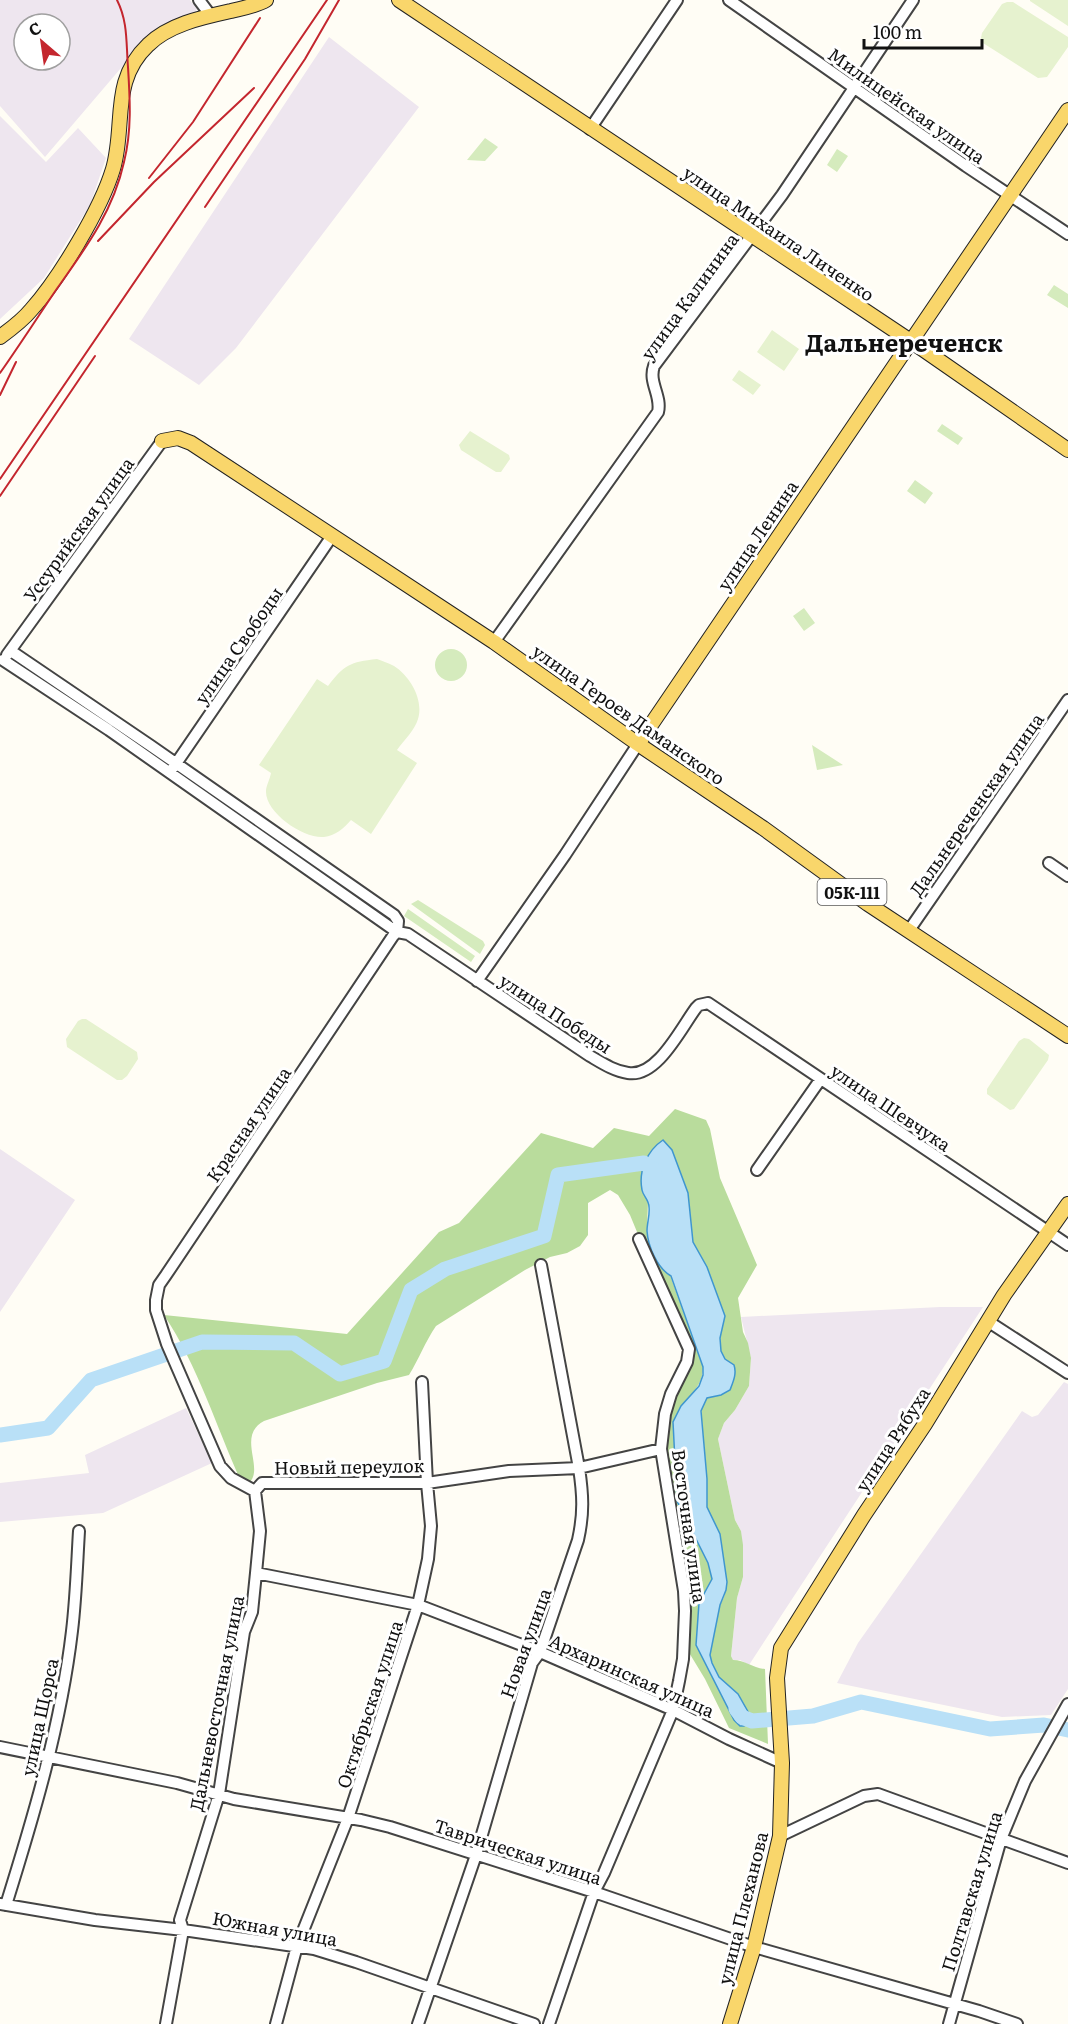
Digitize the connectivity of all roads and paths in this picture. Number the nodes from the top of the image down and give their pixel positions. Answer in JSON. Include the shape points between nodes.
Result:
{"nodes":[{"id":1,"x":199,"y":0,"type":"edge"},
{"id":2,"x":266,"y":0,"type":"edge"},
{"id":3,"x":399,"y":0,"type":"edge"},
{"id":4,"x":677,"y":0,"type":"edge"},
{"id":5,"x":729,"y":0,"type":"edge"},
{"id":6,"x":913,"y":0,"type":"edge"},
{"id":7,"x":211,"y":16,"type":"junction"},
{"id":8,"x":854,"y":88,"type":"junction"},
{"id":9,"x":1068,"y":110,"type":"edge"},
{"id":10,"x":590,"y":129,"type":"junction"},
{"id":11,"x":1010,"y":196,"type":"junction"},
{"id":12,"x":1068,"y":234,"type":"edge"},
{"id":13,"x":752,"y":237,"type":"junction"},
{"id":14,"x":0,"y":337,"type":"edge"},
{"id":15,"x":909,"y":342,"type":"junction"},
{"id":16,"x":162,"y":441,"type":"joint"},
{"id":17,"x":1068,"y":450,"type":"edge"},
{"id":18,"x":332,"y":536,"type":"junction"},
{"id":19,"x":494,"y":642,"type":"junction"},
{"id":20,"x":5,"y":659,"type":"edge"},
{"id":21,"x":1068,"y":700,"type":"edge"},
{"id":22,"x":639,"y":744,"type":"junction"},
{"id":23,"x":173,"y":768,"type":"junction"},
{"id":24,"x":1049,"y":863,"type":"dead end"},
{"id":25,"x":1068,"y":876,"type":"edge"},
{"id":26,"x":912,"y":926,"type":"dead end"},
{"id":27,"x":397,"y":932,"type":"junction"},
{"id":28,"x":477,"y":981,"type":"junction"},
{"id":29,"x":696,"y":1008,"type":"joint"},
{"id":30,"x":1068,"y":1036,"type":"edge"},
{"id":31,"x":820,"y":1080,"type":"junction"},
{"id":32,"x":757,"y":1170,"type":"dead end"},
{"id":33,"x":1068,"y":1204,"type":"edge"},
{"id":34,"x":1049,"y":1232,"type":"junction"},
{"id":35,"x":639,"y":1239,"type":"dead end"},
{"id":36,"x":1068,"y":1245,"type":"edge"},
{"id":37,"x":541,"y":1265,"type":"dead end"},
{"id":38,"x":989,"y":1322,"type":"junction"},
{"id":39,"x":179,"y":1373,"type":"joint"},
{"id":40,"x":1068,"y":1373,"type":"edge"},
{"id":41,"x":422,"y":1382,"type":"dead end"},
{"id":42,"x":661,"y":1449,"type":"junction"},
{"id":43,"x":579,"y":1468,"type":"junction"},
{"id":44,"x":427,"y":1483,"type":"junction"},
{"id":45,"x":255,"y":1491,"type":"junction"},
{"id":46,"x":79,"y":1531,"type":"dead end"},
{"id":47,"x":256,"y":1573,"type":"junction"},
{"id":48,"x":418,"y":1605,"type":"junction"},
{"id":49,"x":540,"y":1652,"type":"junction"},
{"id":50,"x":1065,"y":1708,"type":"edge"},
{"id":51,"x":673,"y":1710,"type":"junction"},
{"id":52,"x":781,"y":1743,"type":"joint"},
{"id":53,"x":0,"y":1747,"type":"edge"},
{"id":54,"x":49,"y":1756,"type":"junction"},
{"id":55,"x":782,"y":1762,"type":"junction"},
{"id":56,"x":219,"y":1794,"type":"junction"},
{"id":57,"x":348,"y":1818,"type":"junction"},
{"id":58,"x":780,"y":1836,"type":"junction"},
{"id":59,"x":1001,"y":1839,"type":"junction"},
{"id":60,"x":476,"y":1855,"type":"junction"},
{"id":61,"x":1068,"y":1863,"type":"edge"},
{"id":62,"x":594,"y":1892,"type":"junction"},
{"id":63,"x":3,"y":1905,"type":"edge"},
{"id":64,"x":183,"y":1930,"type":"junction"},
{"id":65,"x":297,"y":1946,"type":"junction"},
{"id":66,"x":754,"y":1947,"type":"junction"},
{"id":67,"x":431,"y":1987,"type":"junction"},
{"id":68,"x":955,"y":2004,"type":"junction"},
{"id":69,"x":166,"y":2024,"type":"edge"},
{"id":70,"x":276,"y":2024,"type":"edge"},
{"id":71,"x":418,"y":2024,"type":"edge"},
{"id":72,"x":534,"y":2024,"type":"edge"},
{"id":73,"x":549,"y":2024,"type":"edge"},
{"id":74,"x":730,"y":2024,"type":"edge"},
{"id":75,"x":949,"y":2024,"type":"edge"},
{"id":76,"x":1017,"y":2024,"type":"edge"}],
"edges":[{"from":1,"to":7,"type":"street"},
{"from":2,"to":7,"type":"main road"},
{"from":3,"to":10,"type":"main road","name":"улица Михаила Личенко"},
{"from":4,"to":10,"type":"street"},
{"from":5,"to":8,"type":"street","name":"Милицейская улица"},
{"from":6,"to":8,"type":"street","name":"улица Калинина"},
{"from":7,"to":14,"type":"main road","via":[[163,33],[136,60],[122,89],[115,158],[104,194],[49,287],[30,311]]},
{"from":8,"to":11,"type":"street","name":"Милицейская улица"},
{"from":8,"to":13,"type":"street","name":"улица Калинина"},
{"from":9,"to":11,"type":"main road","name":"улица Ленина"},
{"from":10,"to":13,"type":"main road","name":"улица Михаила Личенко"},
{"from":11,"to":12,"type":"street","name":"Милицейская улица"},
{"from":11,"to":15,"type":"main road","name":"улица Ленина"},
{"from":13,"to":15,"type":"main road","name":"улица Михаила Личенко"},
{"from":13,"to":19,"type":"street","name":"улица Калинина","via":[[654,366],[658,412]]},
{"from":15,"to":17,"type":"main road","name":"улица Михаила Личенко"},
{"from":15,"to":22,"type":"main road","name":"улица Ленина"},
{"from":16,"to":18,"type":"main road","name":"улица Героев Даманского","number":"05К-111","via":[[178,438],[191,443]]},
{"from":16,"to":20,"type":"street","name":"Уссурийская улица","number":"05К-111"},
{"from":18,"to":19,"type":"main road","name":"улица Героев Даманского","number":"05К-111"},
{"from":18,"to":23,"type":"street","name":"улица Свободы"},
{"from":19,"to":22,"type":"main road","name":"улица Героев Даманского","number":"05К-111"},
{"from":20,"to":23,"type":"street","name":"улица Победы"},
{"from":21,"to":26,"type":"street","name":"Дальнереченская улица"},
{"from":22,"to":28,"type":"street","name":"улица Ленина"},
{"from":22,"to":30,"type":"main road","name":"улица Героев Даманского","number":"05К-111","via":[[901,926]]},
{"from":23,"to":27,"type":"street","name":"улица Победы"},
{"from":24,"to":25,"type":"street"},
{"from":27,"to":28,"type":"street","name":"улица Победы","via":[[408,934]]},
{"from":27,"to":39,"type":"street","name":"Красная улица","via":[[159,1285],[156,1310]]},
{"from":28,"to":29,"type":"street","name":"улица Победы","via":[[590,1056],[630,1074],[656,1063]]},
{"from":29,"to":31,"type":"street","name":"улица Шевчука","via":[[708,1004],[719,1010]]},
{"from":31,"to":32,"type":"street"},
{"from":31,"to":34,"type":"street","name":"улица Шевчука"},
{"from":33,"to":34,"type":"main road","name":"улица Рябуха"},
{"from":34,"to":36,"type":"street","name":"улица Шевчука"},
{"from":34,"to":38,"type":"main road","name":"улица Рябуха"},
{"from":35,"to":42,"type":"street","name":"Восточная улица","via":[[689,1350],[665,1414]]},
{"from":37,"to":43,"type":"street","name":"Новая улица"},
{"from":38,"to":40,"type":"street"},
{"from":38,"to":52,"type":"main road","name":"улица Рябуха","via":[[785,1640],[777,1667]]},
{"from":39,"to":45,"type":"street","name":"Новый переулок","via":[[220,1466],[231,1478]]},
{"from":41,"to":44,"type":"street","name":"Октябрьская улица"},
{"from":42,"to":43,"type":"street","name":"Новый переулок"},
{"from":42,"to":51,"type":"street","name":"Восточная улица","via":[[686,1611],[683,1659]]},
{"from":43,"to":44,"type":"street","name":"Новый переулок","via":[[500,1472]]},
{"from":43,"to":49,"type":"street","name":"Новая улица","via":[[583,1498],[578,1540]]},
{"from":44,"to":45,"type":"street","name":"Новый переулок","via":[[262,1483]]},
{"from":44,"to":48,"type":"street","name":"Октябрьская улица","via":[[430,1543]]},
{"from":45,"to":47,"type":"street","name":"Дальневосточная улица","via":[[260,1531]]},
{"from":46,"to":54,"type":"street","name":"улица Щорса","via":[[72,1630]]},
{"from":47,"to":48,"type":"street","name":"Архаринская улица"},
{"from":47,"to":56,"type":"street","name":"Дальневосточная улица"},
{"from":48,"to":49,"type":"street","name":"Архаринская улица"},
{"from":48,"to":57,"type":"street","name":"Октябрьская улица"},
{"from":49,"to":51,"type":"street","name":"Архаринская улица"},
{"from":49,"to":60,"type":"street","name":"Новая улица","via":[[532,1663]]},
{"from":50,"to":59,"type":"street","name":"Полтавская улица","via":[[1025,1781]]},
{"from":51,"to":55,"type":"street","name":"Архаринская улица"},
{"from":51,"to":62,"type":"street","name":"Восточная улица"},
{"from":52,"to":55,"type":"main road","name":"улица Плеханова"},
{"from":53,"to":54,"type":"street","name":"Таврическая улица"},
{"from":54,"to":56,"type":"street","name":"Таврическая улица"},
{"from":54,"to":63,"type":"street","name":"улица Щорса"},
{"from":55,"to":58,"type":"main road","name":"улица Плеханова"},
{"from":56,"to":57,"type":"street","name":"Таврическая улица"},
{"from":56,"to":64,"type":"street","name":"Дальневосточная улица","via":[[181,1914]]},
{"from":57,"to":60,"type":"street","name":"Таврическая улица","via":[[390,1827]]},
{"from":57,"to":65,"type":"street","name":"Октябрьская улица"},
{"from":58,"to":59,"type":"street","via":[[864,1796],[878,1794]]},
{"from":58,"to":66,"type":"main road","name":"улица Плеханова"},
{"from":59,"to":61,"type":"street"},
{"from":59,"to":68,"type":"street","name":"Полтавская улица"},
{"from":60,"to":62,"type":"street","name":"Таврическая улица"},
{"from":60,"to":67,"type":"street","name":"Новая улица"},
{"from":62,"to":66,"type":"street","name":"Таврическая улица"},
{"from":62,"to":73,"type":"street","name":"Восточная улица"},
{"from":63,"to":64,"type":"street","name":"Южная улица"},
{"from":64,"to":65,"type":"street","name":"Южная улица"},
{"from":64,"to":69,"type":"street","name":"Дальневосточная улица"},
{"from":65,"to":67,"type":"street","name":"Южная улица"},
{"from":65,"to":70,"type":"street","name":"Октябрьская улица"},
{"from":66,"to":68,"type":"street","name":"Таврическая улица"},
{"from":66,"to":74,"type":"main road","name":"улица Плеханова"},
{"from":67,"to":71,"type":"street","name":"Новая улица"},
{"from":67,"to":72,"type":"street","name":"Южная улица"},
{"from":68,"to":75,"type":"street","name":"Полтавская улица"},
{"from":68,"to":76,"type":"street","name":"Таврическая улица"}]}
